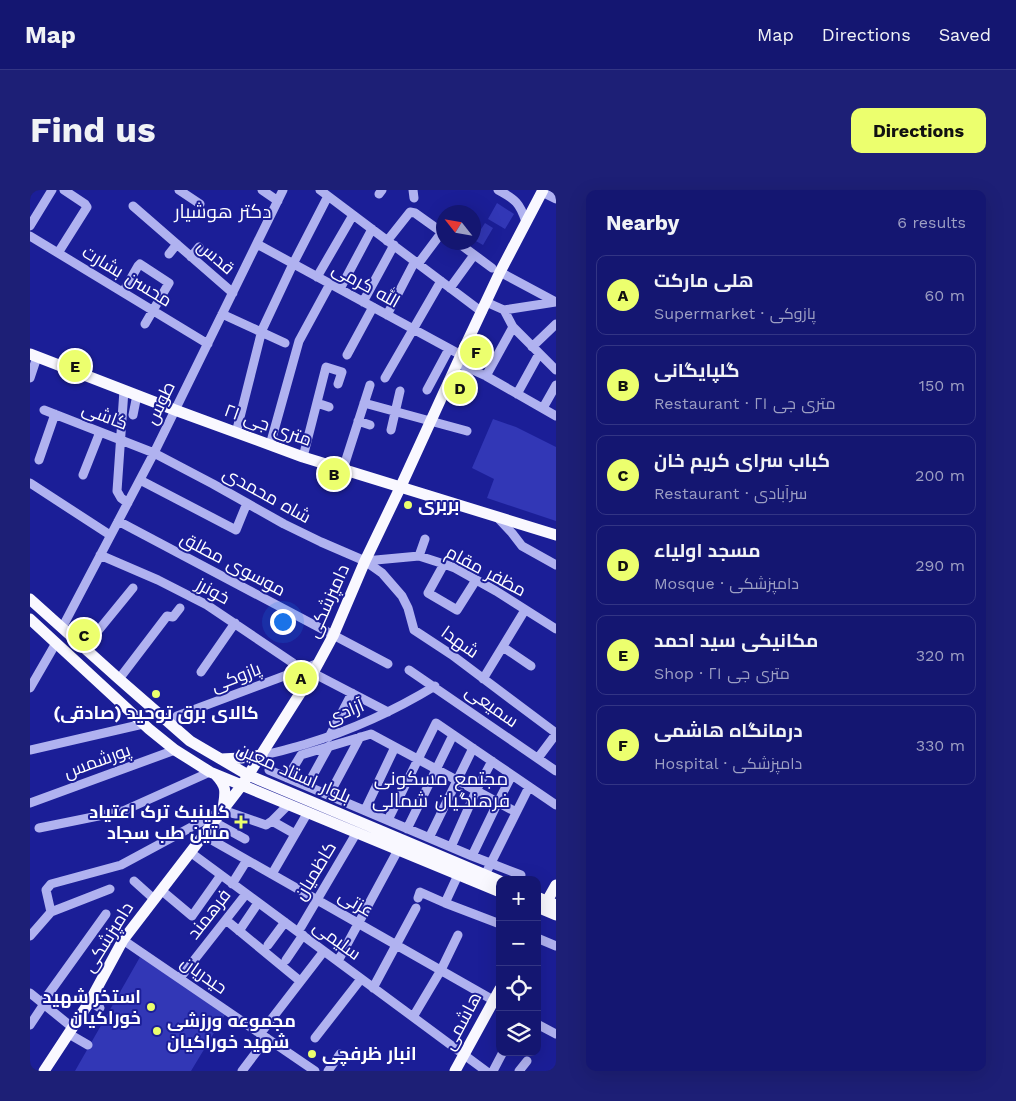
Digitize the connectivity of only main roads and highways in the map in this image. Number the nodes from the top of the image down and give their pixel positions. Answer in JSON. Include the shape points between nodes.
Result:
{"nodes":[{"id":1,"x":542,"y":191,"type":"edge"},
{"id":2,"x":33,"y":355,"type":"edge"},
{"id":3,"x":401,"y":486,"type":"junction"},
{"id":4,"x":556,"y":536,"type":"edge"},
{"id":5,"x":30,"y":599,"type":"edge"},
{"id":6,"x":30,"y":619,"type":"edge"},
{"id":7,"x":190,"y":741,"type":"junction"},
{"id":8,"x":176,"y":750,"type":"junction"},
{"id":9,"x":262,"y":755,"type":"junction"},
{"id":10,"x":219,"y":759,"type":"junction"},
{"id":11,"x":213,"y":773,"type":"junction"},
{"id":12,"x":245,"y":780,"type":"junction"},
{"id":13,"x":310,"y":807,"type":"junction"},
{"id":14,"x":223,"y":810,"type":"junction"},
{"id":15,"x":496,"y":880,"type":"edge"},
{"id":16,"x":556,"y":884,"type":"edge"},
{"id":17,"x":496,"y":890,"type":"edge"},
{"id":18,"x":543,"y":907,"type":"edge"},
{"id":19,"x":556,"y":915,"type":"edge"},
{"id":20,"x":496,"y":1004,"type":"edge"},
{"id":21,"x":44,"y":1071,"type":"edge"},
{"id":22,"x":455,"y":1071,"type":"edge"}],
"edges":[{"from":1,"to":3,"type":"main road","name":"دامپزشکی","via":[[496,270],[484,307],[429,422],[424,446]]},
{"from":2,"to":3,"type":"main road","name":"۲۱ متری جی","via":[[302,457]]},
{"from":3,"to":4,"type":"main road","name":"۲۱ متری جی"},
{"from":3,"to":9,"type":"main road","name":"دامپزشکی","via":[[333,636]]},
{"from":5,"to":7,"type":"main road","name":"بلوار استاد معین"},
{"from":6,"to":8,"type":"main road","name":"بلوار استاد معین","via":[[143,724]]},
{"from":7,"to":8,"type":"main road","via":[[195,748],[193,754]]},
{"from":7,"to":10,"type":"main road","name":"بلوار استاد معین"},
{"from":8,"to":11,"type":"main road","name":"بلوار استاد معین"},
{"from":9,"to":10,"type":"main road"},
{"from":9,"to":12,"type":"main road","name":"دامپزشکی"},
{"from":10,"to":12,"type":"main road","name":"بلوار استاد معین"},
{"from":11,"to":12,"type":"main road","name":"بلوار استاد معین"},
{"from":11,"to":14,"type":"main road","via":[[225,788]]},
{"from":12,"to":13,"type":"main road","name":"بلوار استاد معین"},
{"from":12,"to":13,"type":"main road","name":"بلوار استاد معین","via":[[289,804]]},
{"from":12,"to":14,"type":"main road","name":"دامپزشکی"},
{"from":13,"to":15,"type":"main road","name":"بلوار استاد معین"},
{"from":13,"to":17,"type":"main road","name":"بلوار استاد معین","via":[[357,832]]},
{"from":14,"to":21,"type":"main road","name":"دامپزشکی","via":[[124,940],[90,1002]]},
{"from":16,"to":18,"type":"main road"},
{"from":18,"to":19,"type":"main road"},
{"from":20,"to":22,"type":"main road","name":"هاشمی"}]}
